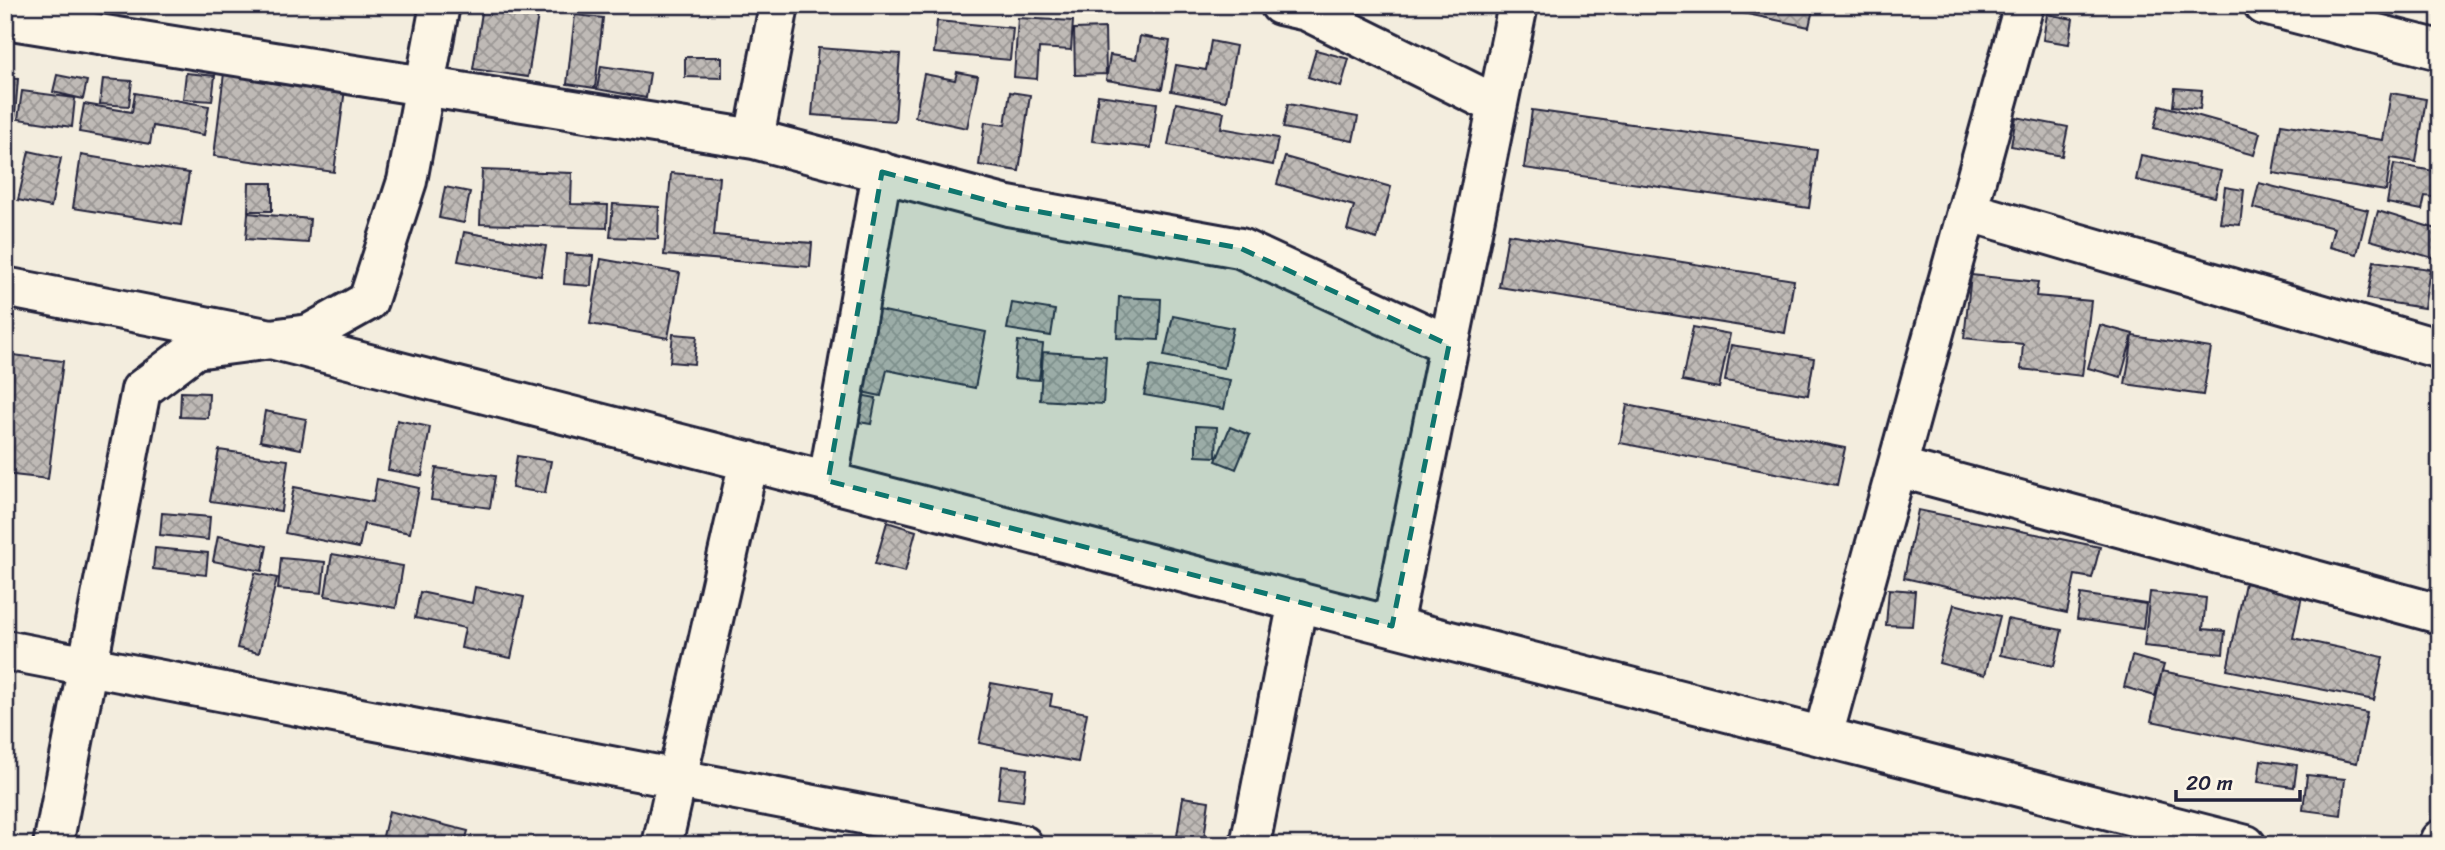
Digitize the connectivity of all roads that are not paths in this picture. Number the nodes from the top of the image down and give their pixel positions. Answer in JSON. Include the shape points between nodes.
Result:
{"nodes":[{"id":1,"x":440,"y":5,"type":"edge"},
{"id":2,"x":779,"y":5,"type":"edge"},
{"id":3,"x":1280,"y":5,"type":"edge"},
{"id":4,"x":1518,"y":5,"type":"edge"},
{"id":5,"x":2024,"y":5,"type":"edge"},
{"id":6,"x":2264,"y":5,"type":"edge"},
{"id":7,"x":5,"y":19,"type":"edge"},
{"id":8,"x":2440,"y":50,"type":"edge"},
{"id":9,"x":425,"y":85,"type":"junction"},
{"id":10,"x":1497,"y":105,"type":"junction"},
{"id":11,"x":754,"y":139,"type":"junction"},
{"id":12,"x":882,"y":172,"type":"junction"},
{"id":13,"x":1967,"y":211,"type":"junction"},
{"id":14,"x":5,"y":287,"type":"edge"},
{"id":15,"x":271,"y":339,"type":"junction"},
{"id":16,"x":1449,"y":345,"type":"junction"},
{"id":17,"x":2440,"y":349,"type":"edge"},
{"id":18,"x":749,"y":461,"type":"junction"},
{"id":19,"x":1897,"y":467,"type":"junction"},
{"id":20,"x":828,"y":481,"type":"junction"},
{"id":21,"x":1297,"y":601,"type":"junction"},
{"id":22,"x":2440,"y":614,"type":"edge"},
{"id":23,"x":1392,"y":626,"type":"junction"},
{"id":24,"x":5,"y":650,"type":"edge"},
{"id":25,"x":88,"y":667,"type":"junction"},
{"id":26,"x":1823,"y":736,"type":"junction"},
{"id":27,"x":676,"y":778,"type":"junction"},
{"id":28,"x":53,"y":845,"type":"edge"},
{"id":29,"x":662,"y":845,"type":"edge"},
{"id":30,"x":1023,"y":845,"type":"edge"},
{"id":31,"x":1250,"y":845,"type":"edge"},
{"id":32,"x":2246,"y":845,"type":"edge"}],
"edges":[{"from":1,"to":9,"type":"street"},
{"from":2,"to":11,"type":"street"},
{"from":3,"to":10,"type":"street","via":[[1307,11]]},
{"from":4,"to":10,"type":"street"},
{"from":5,"to":13,"type":"street"},
{"from":6,"to":8,"type":"street"},
{"from":7,"to":9,"type":"street"},
{"from":9,"to":11,"type":"street"},
{"from":9,"to":15,"type":"street","via":[[407,181],[368,301],[309,334]]},
{"from":10,"to":16,"type":"street"},
{"from":11,"to":12,"type":"street"},
{"from":12,"to":16,"type":"street","via":[[1008,205],[1240,248]]},
{"from":12,"to":20,"type":"street"},
{"from":13,"to":17,"type":"street"},
{"from":13,"to":19,"type":"street"},
{"from":14,"to":15,"type":"street"},
{"from":15,"to":18,"type":"street"},
{"from":15,"to":25,"type":"street","via":[[194,349],[141,390]]},
{"from":16,"to":23,"type":"street"},
{"from":18,"to":20,"type":"street"},
{"from":18,"to":27,"type":"street"},
{"from":19,"to":22,"type":"street"},
{"from":19,"to":26,"type":"street"},
{"from":20,"to":21,"type":"street"},
{"from":21,"to":23,"type":"street"},
{"from":21,"to":31,"type":"street"},
{"from":23,"to":26,"type":"street"},
{"from":24,"to":25,"type":"street"},
{"from":25,"to":27,"type":"street"},
{"from":25,"to":28,"type":"street"},
{"from":26,"to":32,"type":"street"},
{"from":27,"to":29,"type":"street"},
{"from":27,"to":30,"type":"street"}]}
